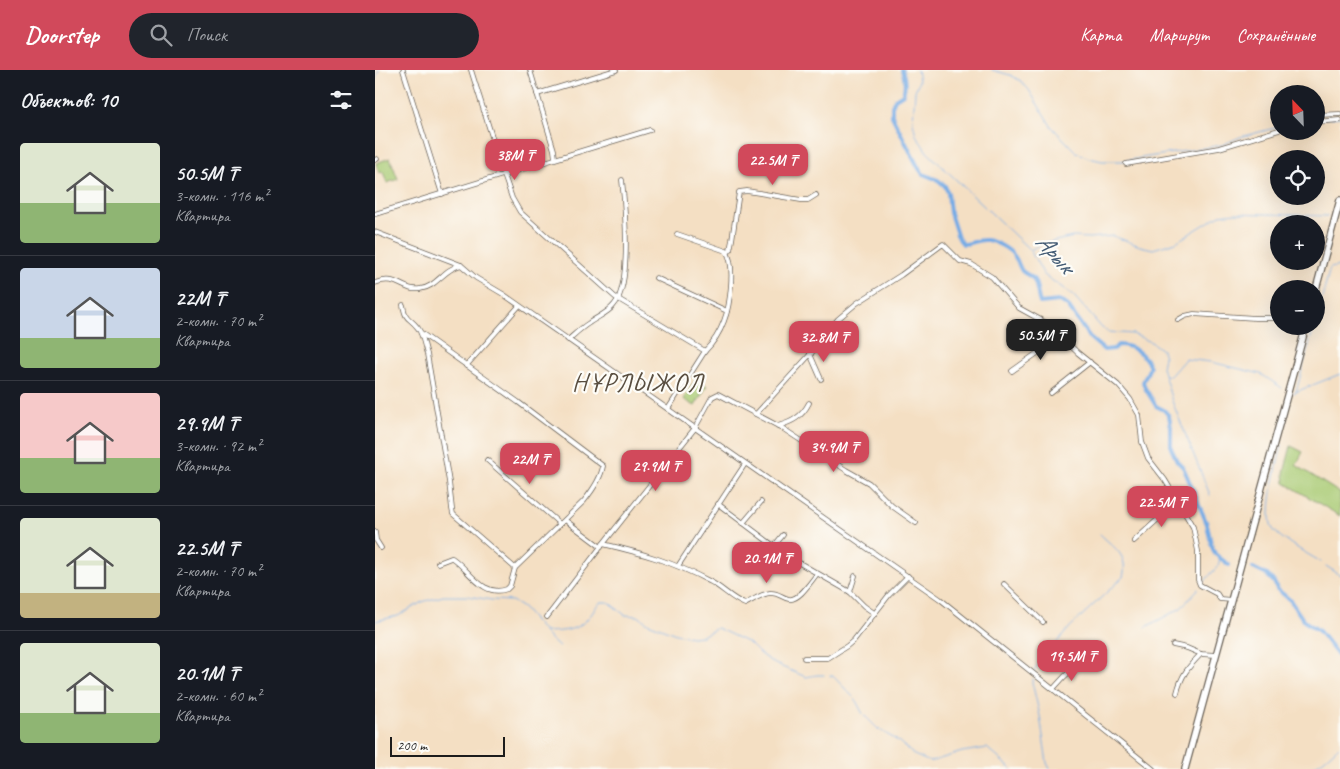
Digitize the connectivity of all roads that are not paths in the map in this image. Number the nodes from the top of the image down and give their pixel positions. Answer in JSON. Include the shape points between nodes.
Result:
{"nodes":[{"id":1,"x":403,"y":70,"type":"edge"},
{"id":2,"x":471,"y":70,"type":"edge"},
{"id":3,"x":530,"y":70,"type":"edge"},
{"id":4,"x":616,"y":70,"type":"edge"},
{"id":5,"x":537,"y":94,"type":"junction"},
{"id":6,"x":1340,"y":114,"type":"edge"},
{"id":7,"x":1325,"y":115,"type":"edge"},
{"id":8,"x":1340,"y":120,"type":"edge"},
{"id":9,"x":1325,"y":121,"type":"edge"},
{"id":10,"x":650,"y":130,"type":"dead end"},
{"id":11,"x":1270,"y":133,"type":"edge"},
{"id":12,"x":555,"y":158,"type":"junction"},
{"id":13,"x":1127,"y":164,"type":"dead end"},
{"id":14,"x":504,"y":175,"type":"junction"},
{"id":15,"x":622,"y":180,"type":"dead end"},
{"id":16,"x":442,"y":194,"type":"junction"},
{"id":17,"x":816,"y":195,"type":"dead end"},
{"id":18,"x":1340,"y":200,"type":"edge"},
{"id":19,"x":375,"y":214,"type":"edge"},
{"id":20,"x":375,"y":232,"type":"edge"},
{"id":21,"x":677,"y":234,"type":"dead end"},
{"id":22,"x":728,"y":252,"type":"junction"},
{"id":23,"x":461,"y":266,"type":"junction"},
{"id":24,"x":731,"y":268,"type":"junction"},
{"id":25,"x":738,"y":270,"type":"dead end"},
{"id":26,"x":656,"y":278,"type":"dead end"},
{"id":27,"x":1318,"y":280,"type":"edge"},
{"id":28,"x":375,"y":284,"type":"edge"},
{"id":29,"x":619,"y":299,"type":"junction"},
{"id":30,"x":403,"y":305,"type":"dead end"},
{"id":31,"x":519,"y":306,"type":"junction"},
{"id":32,"x":727,"y":311,"type":"junction"},
{"id":33,"x":1270,"y":318,"type":"edge"},
{"id":34,"x":1179,"y":320,"type":"dead end"},
{"id":35,"x":421,"y":333,"type":"junction"},
{"id":36,"x":1304,"y":335,"type":"edge"},
{"id":37,"x":1060,"y":336,"type":"junction"},
{"id":38,"x":568,"y":340,"type":"junction"},
{"id":39,"x":705,"y":350,"type":"junction"},
{"id":40,"x":810,"y":354,"type":"junction"},
{"id":41,"x":1090,"y":362,"type":"junction"},
{"id":42,"x":467,"y":366,"type":"junction"},
{"id":43,"x":1012,"y":371,"type":"dead end"},
{"id":44,"x":821,"y":379,"type":"dead end"},
{"id":45,"x":1051,"y":393,"type":"dead end"},
{"id":46,"x":809,"y":403,"type":"dead end"},
{"id":47,"x":668,"y":410,"type":"junction"},
{"id":48,"x":756,"y":414,"type":"junction"},
{"id":49,"x":778,"y":426,"type":"junction"},
{"id":50,"x":695,"y":428,"type":"junction"},
{"id":51,"x":487,"y":460,"type":"dead end"},
{"id":52,"x":745,"y":464,"type":"junction"},
{"id":53,"x":1178,"y":501,"type":"junction"},
{"id":54,"x":761,"y":502,"type":"dead end"},
{"id":55,"x":718,"y":504,"type":"junction"},
{"id":56,"x":565,"y":520,"type":"junction"},
{"id":57,"x":743,"y":522,"type":"junction"},
{"id":58,"x":560,"y":524,"type":"junction"},
{"id":59,"x":916,"y":524,"type":"dead end"},
{"id":60,"x":375,"y":532,"type":"edge"},
{"id":61,"x":783,"y":535,"type":"dead end"},
{"id":62,"x":1134,"y":541,"type":"dead end"},
{"id":63,"x":602,"y":546,"type":"junction"},
{"id":64,"x":774,"y":546,"type":"junction"},
{"id":65,"x":381,"y":548,"type":"dead end"},
{"id":66,"x":438,"y":563,"type":"dead end"},
{"id":67,"x":678,"y":566,"type":"junction"},
{"id":68,"x":515,"y":568,"type":"junction"},
{"id":69,"x":817,"y":574,"type":"junction"},
{"id":70,"x":855,"y":576,"type":"dead end"},
{"id":71,"x":908,"y":576,"type":"junction"},
{"id":72,"x":1004,"y":584,"type":"dead end"},
{"id":73,"x":850,"y":592,"type":"junction"},
{"id":74,"x":1231,"y":600,"type":"junction"},
{"id":75,"x":874,"y":613,"type":"junction"},
{"id":76,"x":547,"y":617,"type":"dead end"},
{"id":77,"x":1043,"y":622,"type":"dead end"},
{"id":78,"x":1173,"y":645,"type":"dead end"},
{"id":79,"x":1201,"y":654,"type":"junction"},
{"id":80,"x":1217,"y":655,"type":"junction"},
{"id":81,"x":804,"y":658,"type":"dead end"},
{"id":82,"x":1080,"y":662,"type":"dead end"},
{"id":83,"x":1053,"y":689,"type":"junction"},
{"id":84,"x":1177,"y":693,"type":"dead end"},
{"id":85,"x":1153,"y":769,"type":"edge"},
{"id":86,"x":1185,"y":769,"type":"edge"}],
"edges":[{"from":1,"to":16,"type":"street"},
{"from":2,"to":14,"type":"street"},
{"from":3,"to":5,"type":"street"},
{"from":4,"to":5,"type":"street"},
{"from":5,"to":12,"type":"street"},
{"from":6,"to":7,"type":"street"},
{"from":8,"to":9,"type":"street"},
{"from":10,"to":12,"type":"street"},
{"from":11,"to":13,"type":"street","via":[[1219,148]]},
{"from":12,"to":14,"type":"street"},
{"from":14,"to":16,"type":"street"},
{"from":14,"to":29,"type":"street","via":[[520,212]]},
{"from":15,"to":29,"type":"street","via":[[626,253]]},
{"from":16,"to":19,"type":"street"},
{"from":17,"to":22,"type":"street","via":[[801,200],[739,192]]},
{"from":18,"to":27,"type":"highway"},
{"from":20,"to":23,"type":"street"},
{"from":21,"to":22,"type":"street"},
{"from":22,"to":24,"type":"street"},
{"from":23,"to":28,"type":"street","via":[[450,269],[433,284],[421,289],[392,280]]},
{"from":23,"to":31,"type":"street"},
{"from":24,"to":25,"type":"street"},
{"from":24,"to":32,"type":"street"},
{"from":26,"to":32,"type":"street"},
{"from":29,"to":38,"type":"street"},
{"from":29,"to":39,"type":"street"},
{"from":30,"to":35,"type":"street","via":[[405,316]]},
{"from":31,"to":38,"type":"street"},
{"from":31,"to":42,"type":"street"},
{"from":32,"to":39,"type":"street","via":[[719,332]]},
{"from":33,"to":34,"type":"street","via":[[1194,314]]},
{"from":35,"to":42,"type":"street"},
{"from":35,"to":68,"type":"street","via":[[451,492],[451,509]]},
{"from":36,"to":74,"type":"highway"},
{"from":37,"to":40,"type":"street","via":[[1048,324],[1023,311],[992,277],[960,261],[943,244],[849,309]]},
{"from":37,"to":41,"type":"street"},
{"from":37,"to":43,"type":"street"},
{"from":38,"to":47,"type":"street"},
{"from":39,"to":47,"type":"street"},
{"from":40,"to":44,"type":"street"},
{"from":40,"to":48,"type":"street"},
{"from":41,"to":45,"type":"street"},
{"from":41,"to":53,"type":"street","via":[[1131,399],[1139,415],[1142,442],[1148,458]]},
{"from":42,"to":56,"type":"street","via":[[603,466],[597,484]]},
{"from":46,"to":49,"type":"street","via":[[802,414]]},
{"from":47,"to":50,"type":"street"},
{"from":48,"to":49,"type":"street"},
{"from":48,"to":50,"type":"street","via":[[718,394],[712,397]]},
{"from":49,"to":59,"type":"street","via":[[869,483]]},
{"from":50,"to":52,"type":"street"},
{"from":50,"to":63,"type":"street"},
{"from":51,"to":58,"type":"street"},
{"from":52,"to":55,"type":"street"},
{"from":52,"to":71,"type":"street"},
{"from":53,"to":62,"type":"street"},
{"from":53,"to":74,"type":"street","via":[[1195,534],[1199,583],[1220,599]]},
{"from":54,"to":57,"type":"street"},
{"from":55,"to":57,"type":"street"},
{"from":55,"to":67,"type":"street"},
{"from":56,"to":58,"type":"street"},
{"from":56,"to":63,"type":"street"},
{"from":57,"to":64,"type":"street"},
{"from":58,"to":68,"type":"street"},
{"from":60,"to":65,"type":"street"},
{"from":61,"to":64,"type":"street"},
{"from":63,"to":67,"type":"street","via":[[635,551]]},
{"from":63,"to":76,"type":"street"},
{"from":64,"to":69,"type":"street"},
{"from":66,"to":68,"type":"street","via":[[452,558],[484,587],[493,591],[510,586]]},
{"from":67,"to":69,"type":"street","via":[[715,584],[745,604],[771,593],[795,598]]},
{"from":69,"to":73,"type":"street"},
{"from":70,"to":73,"type":"street"},
{"from":71,"to":75,"type":"street"},
{"from":71,"to":83,"type":"street"},
{"from":72,"to":77,"type":"street"},
{"from":73,"to":75,"type":"street"},
{"from":74,"to":80,"type":"highway"},
{"from":75,"to":81,"type":"street","via":[[854,640],[830,657]]},
{"from":78,"to":79,"type":"street"},
{"from":79,"to":80,"type":"street"},
{"from":79,"to":84,"type":"street","via":[[1185,672]]},
{"from":80,"to":86,"type":"highway"},
{"from":82,"to":83,"type":"street"},
{"from":83,"to":85,"type":"street"}]}
